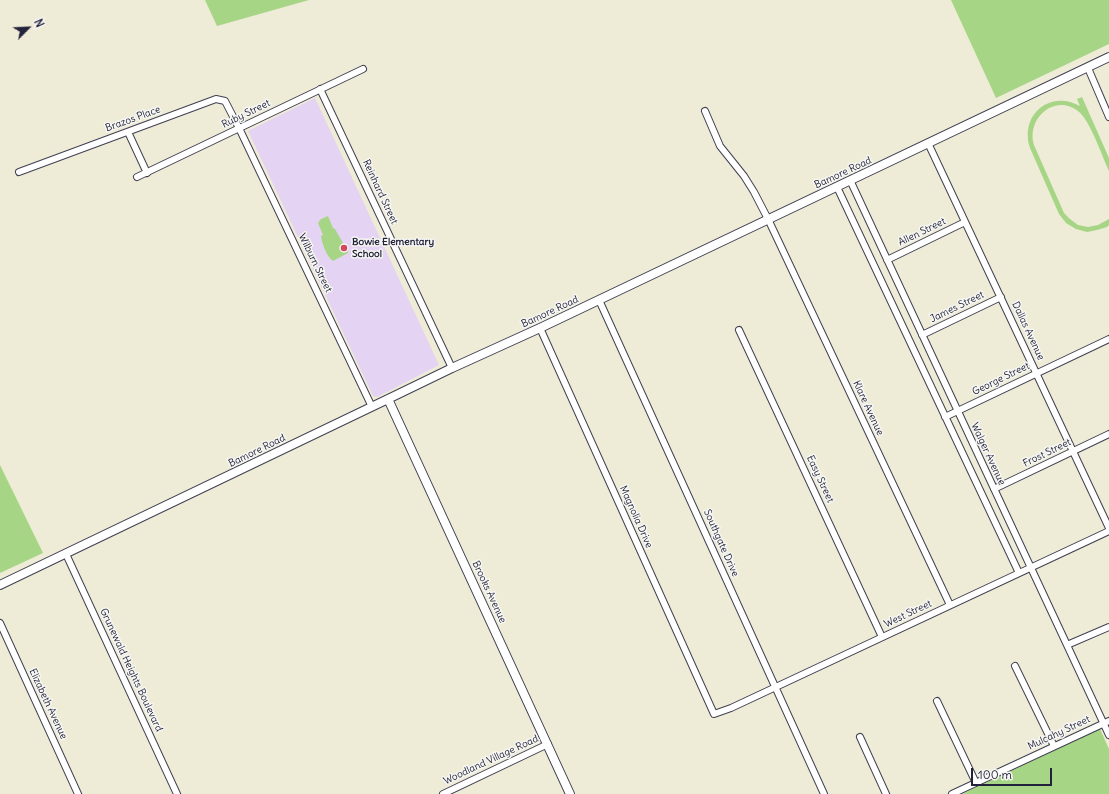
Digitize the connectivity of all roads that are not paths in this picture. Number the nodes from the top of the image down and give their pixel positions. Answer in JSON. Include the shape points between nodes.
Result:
{"nodes":[{"id":1,"x":1109,"y":57,"type":"edge"},
{"id":2,"x":1088,"y":68,"type":"junction"},
{"id":3,"x":363,"y":69,"type":"dead end"},
{"id":4,"x":320,"y":89,"type":"junction"},
{"id":5,"x":705,"y":111,"type":"dead end"},
{"id":6,"x":1109,"y":117,"type":"edge"},
{"id":7,"x":239,"y":128,"type":"junction"},
{"id":8,"x":128,"y":132,"type":"junction"},
{"id":9,"x":928,"y":143,"type":"junction"},
{"id":10,"x":19,"y":172,"type":"dead end"},
{"id":11,"x":146,"y":173,"type":"junction"},
{"id":12,"x":138,"y":177,"type":"dead end"},
{"id":13,"x":850,"y":180,"type":"junction"},
{"id":14,"x":837,"y":186,"type":"junction"},
{"id":15,"x":768,"y":219,"type":"junction"},
{"id":16,"x":965,"y":222,"type":"junction"},
{"id":17,"x":887,"y":260,"type":"junction"},
{"id":18,"x":1001,"y":297,"type":"junction"},
{"id":19,"x":599,"y":300,"type":"junction"},
{"id":20,"x":540,"y":328,"type":"junction"},
{"id":21,"x":739,"y":330,"type":"dead end"},
{"id":22,"x":922,"y":335,"type":"junction"},
{"id":23,"x":1109,"y":339,"type":"edge"},
{"id":24,"x":452,"y":368,"type":"junction"},
{"id":25,"x":1036,"y":373,"type":"junction"},
{"id":26,"x":388,"y":399,"type":"junction"},
{"id":27,"x":372,"y":407,"type":"junction"},
{"id":28,"x":958,"y":411,"type":"junction"},
{"id":29,"x":945,"y":417,"type":"junction"},
{"id":30,"x":1109,"y":434,"type":"edge"},
{"id":31,"x":1073,"y":451,"type":"junction"},
{"id":32,"x":994,"y":489,"type":"junction"},
{"id":33,"x":1109,"y":529,"type":"edge"},
{"id":34,"x":66,"y":554,"type":"junction"},
{"id":35,"x":1031,"y":568,"type":"junction"},
{"id":36,"x":1019,"y":573,"type":"junction"},
{"id":37,"x":0,"y":585,"type":"edge"},
{"id":38,"x":950,"y":605,"type":"junction"},
{"id":39,"x":0,"y":623,"type":"edge"},
{"id":40,"x":1109,"y":627,"type":"edge"},
{"id":41,"x":882,"y":637,"type":"junction"},
{"id":42,"x":1067,"y":645,"type":"junction"},
{"id":43,"x":1015,"y":666,"type":"dead end"},
{"id":44,"x":776,"y":687,"type":"junction"},
{"id":45,"x":937,"y":701,"type":"dead end"},
{"id":46,"x":714,"y":714,"type":"joint"},
{"id":47,"x":1106,"y":722,"type":"edge"},
{"id":48,"x":1109,"y":735,"type":"edge"},
{"id":49,"x":860,"y":737,"type":"dead end"},
{"id":50,"x":548,"y":744,"type":"junction"},
{"id":51,"x":1054,"y":746,"type":"junction"},
{"id":52,"x":976,"y":783,"type":"junction"},
{"id":53,"x":78,"y":794,"type":"edge"},
{"id":54,"x":177,"y":794,"type":"edge"},
{"id":55,"x":443,"y":794,"type":"edge"},
{"id":56,"x":570,"y":794,"type":"edge"},
{"id":57,"x":824,"y":794,"type":"edge"},
{"id":58,"x":886,"y":794,"type":"edge"},
{"id":59,"x":952,"y":794,"type":"edge"}],
"edges":[{"from":1,"to":2,"type":"street","name":"Bamore Road"},
{"from":2,"to":6,"type":"street"},
{"from":2,"to":9,"type":"street","name":"Bamore Road"},
{"from":3,"to":4,"type":"street","name":"Ruby Street"},
{"from":4,"to":7,"type":"street","name":"Ruby Street"},
{"from":4,"to":24,"type":"street","name":"Reinhard Street"},
{"from":5,"to":15,"type":"street","name":"Klare Avenue","via":[[720,146],[744,176]]},
{"from":7,"to":8,"type":"street","name":"Brazos Place","via":[[224,101],[216,99]]},
{"from":7,"to":11,"type":"street","name":"Ruby Street"},
{"from":7,"to":27,"type":"street","name":"Wilburn Street"},
{"from":8,"to":10,"type":"street","name":"Brazos Place"},
{"from":8,"to":11,"type":"street"},
{"from":9,"to":13,"type":"street","name":"Bamore Road"},
{"from":9,"to":16,"type":"street","name":"Dallas Avenue"},
{"from":11,"to":12,"type":"street","name":"Ruby Street"},
{"from":13,"to":14,"type":"street","name":"Bamore Road"},
{"from":13,"to":17,"type":"street","name":"Walger Avenue"},
{"from":14,"to":15,"type":"street","name":"Bamore Road"},
{"from":14,"to":29,"type":"street"},
{"from":15,"to":19,"type":"street","name":"Bamore Road"},
{"from":15,"to":38,"type":"street","name":"Klare Avenue"},
{"from":16,"to":17,"type":"street","name":"Allen Street"},
{"from":16,"to":18,"type":"street","name":"Dallas Avenue"},
{"from":17,"to":22,"type":"street","name":"Walger Avenue"},
{"from":18,"to":22,"type":"street","name":"James Street"},
{"from":18,"to":25,"type":"street","name":"Dallas Avenue"},
{"from":19,"to":20,"type":"street","name":"Bamore Road"},
{"from":19,"to":44,"type":"street","name":"Southgate Drive"},
{"from":20,"to":24,"type":"street","name":"Bamore Road"},
{"from":20,"to":46,"type":"street","name":"Magnolia Drive"},
{"from":21,"to":41,"type":"street","name":"Easy Street"},
{"from":22,"to":28,"type":"street","name":"Walger Avenue"},
{"from":23,"to":25,"type":"street","name":"George Street"},
{"from":24,"to":26,"type":"street","name":"Bamore Road"},
{"from":25,"to":28,"type":"street","name":"George Street"},
{"from":25,"to":31,"type":"street","name":"Dallas Avenue"},
{"from":26,"to":27,"type":"street","name":"Bamore Road"},
{"from":26,"to":50,"type":"street","name":"Brooks Avenue"},
{"from":27,"to":34,"type":"street","name":"Bamore Road"},
{"from":28,"to":29,"type":"street","name":"George Street"},
{"from":28,"to":32,"type":"street","name":"Walger Avenue"},
{"from":29,"to":36,"type":"street"},
{"from":30,"to":31,"type":"street","name":"Frost Street"},
{"from":31,"to":32,"type":"street","name":"Frost Street"},
{"from":31,"to":33,"type":"street","name":"Dallas Avenue"},
{"from":32,"to":35,"type":"street","name":"Walger Avenue"},
{"from":33,"to":35,"type":"street","name":"West Street"},
{"from":34,"to":37,"type":"street","name":"Bamore Road"},
{"from":34,"to":54,"type":"street","name":"Grunewald Heights Boulevard"},
{"from":35,"to":36,"type":"street","name":"West Street"},
{"from":35,"to":42,"type":"street","name":"Walger Avenue"},
{"from":36,"to":38,"type":"street","name":"West Street"},
{"from":38,"to":41,"type":"street","name":"West Street"},
{"from":39,"to":53,"type":"street","name":"Elizabeth Avenue"},
{"from":40,"to":42,"type":"street"},
{"from":41,"to":44,"type":"street","name":"West Street"},
{"from":42,"to":47,"type":"street","name":"Walger Avenue"},
{"from":43,"to":51,"type":"street"},
{"from":44,"to":46,"type":"street","name":"West Street"},
{"from":44,"to":57,"type":"street","name":"Southgate Drive"},
{"from":45,"to":52,"type":"street"},
{"from":47,"to":48,"type":"street","name":"Walger Avenue"},
{"from":47,"to":51,"type":"street","name":"Mulcahy Street"},
{"from":49,"to":58,"type":"street"},
{"from":50,"to":55,"type":"street","name":"Woodland Village Road"},
{"from":50,"to":56,"type":"street","name":"Brooks Avenue"},
{"from":51,"to":52,"type":"street","name":"Mulcahy Street"},
{"from":52,"to":59,"type":"street","name":"Mulcahy Street"}]}
